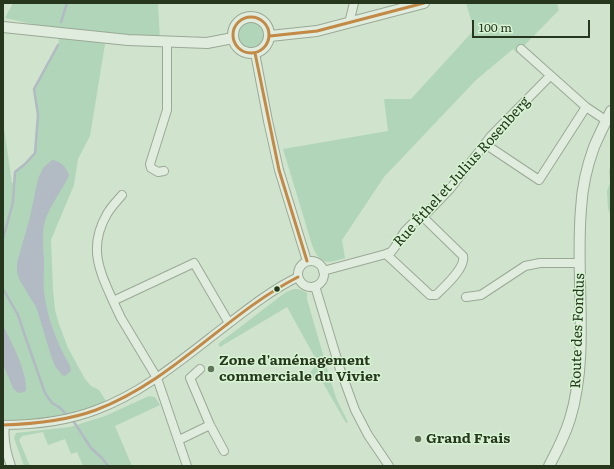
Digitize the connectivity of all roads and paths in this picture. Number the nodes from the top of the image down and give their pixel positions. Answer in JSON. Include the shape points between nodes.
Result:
{"nodes":[{"id":1,"x":354,"y":3,"type":"edge"},
{"id":2,"x":424,"y":3,"type":"edge"},
{"id":3,"x":349,"y":23,"type":"junction"},
{"id":4,"x":3,"y":27,"type":"edge"},
{"id":5,"x":270,"y":36,"type":"junction"},
{"id":6,"x":233,"y":38,"type":"junction"},
{"id":7,"x":167,"y":42,"type":"junction"},
{"id":8,"x":521,"y":49,"type":"dead end"},
{"id":9,"x":255,"y":53,"type":"junction"},
{"id":10,"x":550,"y":76,"type":"junction"},
{"id":11,"x":586,"y":107,"type":"junction"},
{"id":12,"x":609,"y":116,"type":"edge"},
{"id":13,"x":485,"y":144,"type":"junction"},
{"id":14,"x":164,"y":172,"type":"dead end"},
{"id":15,"x":122,"y":195,"type":"dead end"},
{"id":16,"x":423,"y":217,"type":"junction"},
{"id":17,"x":386,"y":254,"type":"junction"},
{"id":18,"x":307,"y":262,"type":"junction"},
{"id":19,"x":580,"y":263,"type":"junction"},
{"id":20,"x":323,"y":271,"type":"junction"},
{"id":21,"x":298,"y":277,"type":"junction"},
{"id":22,"x":315,"y":286,"type":"junction"},
{"id":23,"x":466,"y":297,"type":"dead end"},
{"id":24,"x":113,"y":302,"type":"junction"},
{"id":25,"x":229,"y":323,"type":"junction"},
{"id":26,"x":200,"y":369,"type":"dead end"},
{"id":27,"x":157,"y":378,"type":"junction"},
{"id":28,"x":4,"y":425,"type":"edge"},
{"id":29,"x":210,"y":425,"type":"junction"},
{"id":30,"x":179,"y":440,"type":"junction"},
{"id":31,"x":224,"y":451,"type":"dead end"},
{"id":32,"x":11,"y":466,"type":"edge"},
{"id":33,"x":188,"y":466,"type":"edge"},
{"id":34,"x":389,"y":466,"type":"edge"},
{"id":35,"x":549,"y":466,"type":"edge"}],
"edges":[{"from":1,"to":3,"type":"street"},
{"from":2,"to":3,"type":"street"},
{"from":3,"to":5,"type":"street","via":[[317,31]]},
{"from":4,"to":7,"type":"street"},
{"from":5,"to":6,"type":"street","via":[[266,24],[250,17],[239,22],[234,29]]},
{"from":5,"to":9,"type":"street","via":[[266,47]]},
{"from":6,"to":7,"type":"street","via":[[207,43]]},
{"from":6,"to":9,"type":"street","via":[[238,48],[249,54]]},
{"from":7,"to":14,"type":"street","via":[[166,110],[150,164],[154,171]]},
{"from":8,"to":10,"type":"street"},
{"from":9,"to":18,"type":"street","via":[[279,170]]},
{"from":10,"to":11,"type":"street"},
{"from":10,"to":13,"type":"street","name":"Rue Éthel et Julius Rosenberg"},
{"from":11,"to":12,"type":"street"},
{"from":11,"to":13,"type":"street","via":[[539,180]]},
{"from":12,"to":19,"type":"street","name":"Route des Fondus","via":[[594,147],[585,181],[580,209]]},
{"from":13,"to":16,"type":"street","name":"Rue Éthel et Julius Rosenberg","via":[[450,189]]},
{"from":15,"to":24,"type":"street","via":[[99,230],[96,249],[101,273]]},
{"from":16,"to":17,"type":"street","name":"Rue Éthel et Julius Rosenberg","via":[[405,231],[391,252]]},
{"from":16,"to":17,"type":"street","via":[[463,256],[464,260],[460,270],[436,296],[430,295]]},
{"from":17,"to":20,"type":"street","name":"Rue Éthel et Julius Rosenberg"},
{"from":18,"to":20,"type":"street","via":[[316,262]]},
{"from":18,"to":21,"type":"street","via":[[299,269]]},
{"from":19,"to":23,"type":"street","name":"Route des Fondus","via":[[540,263],[526,266],[481,296]]},
{"from":19,"to":35,"type":"street","name":"Route des Fondus","via":[[578,381],[570,419]]},
{"from":20,"to":22,"type":"street","via":[[322,279]]},
{"from":21,"to":22,"type":"street","via":[[302,283]]},
{"from":21,"to":25,"type":"street","via":[[277,288]]},
{"from":22,"to":34,"type":"street","via":[[355,410]]},
{"from":24,"to":25,"type":"street","via":[[194,264]]},
{"from":24,"to":27,"type":"street"},
{"from":25,"to":27,"type":"street"},
{"from":26,"to":29,"type":"street","via":[[190,378]]},
{"from":27,"to":28,"type":"street","via":[[97,410],[78,416],[31,424]]},
{"from":27,"to":30,"type":"street"},
{"from":28,"to":32,"type":"street","via":[[6,449]]},
{"from":29,"to":30,"type":"street"},
{"from":29,"to":31,"type":"street"},
{"from":30,"to":33,"type":"street"}]}
